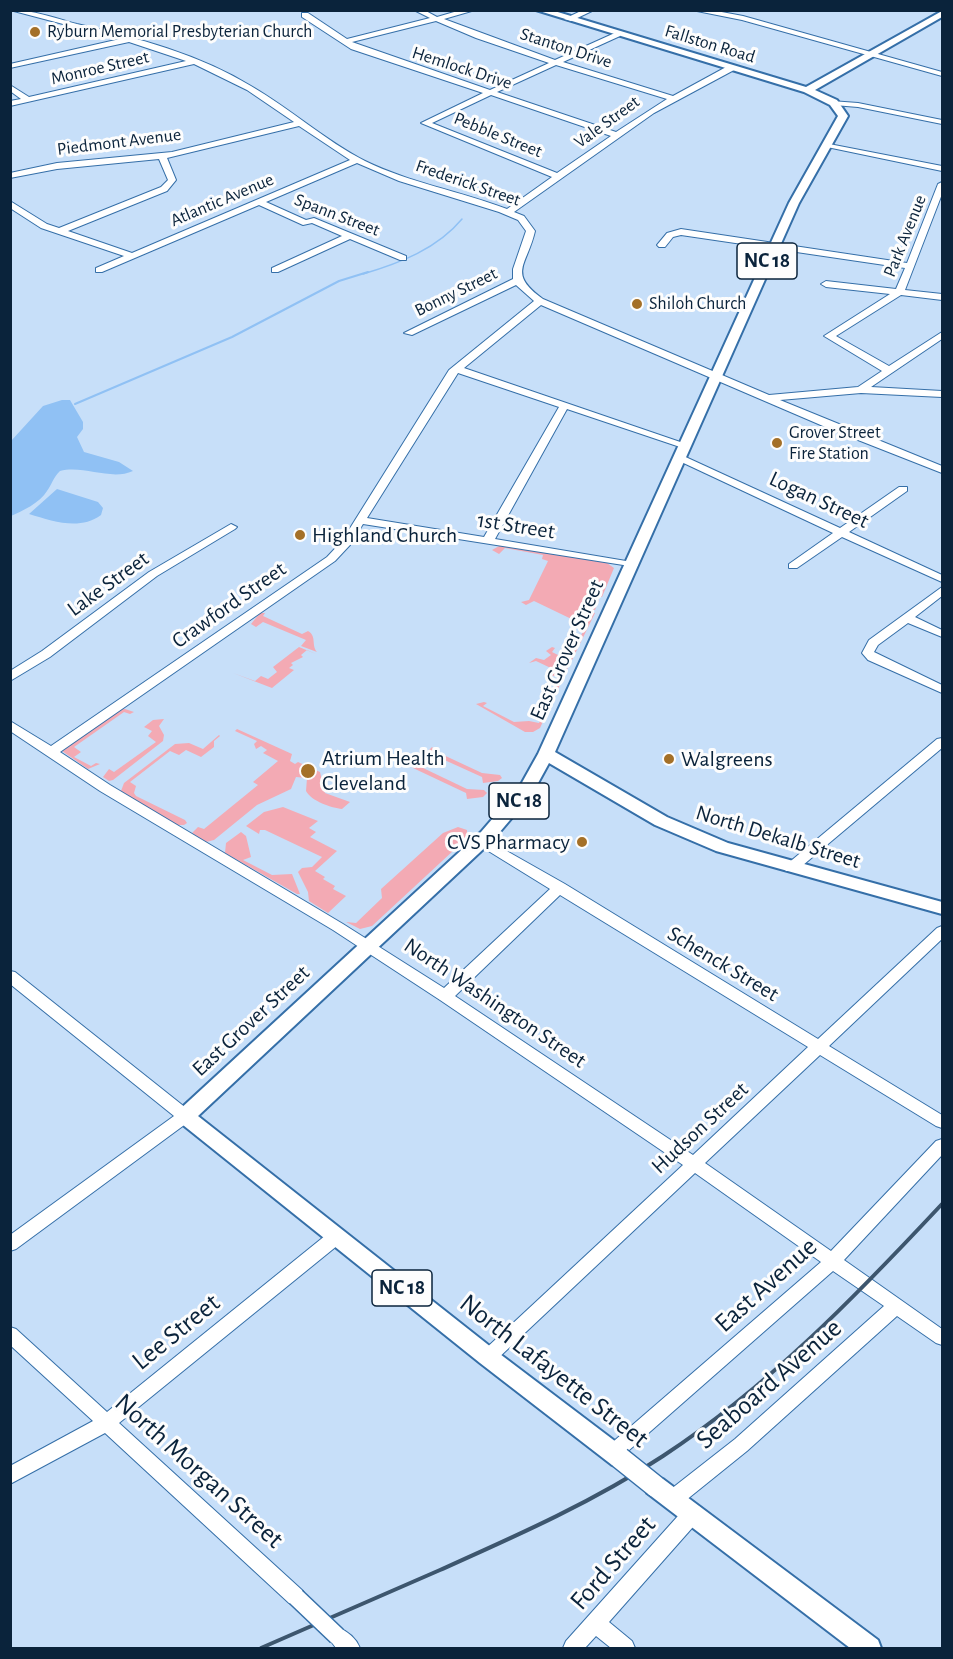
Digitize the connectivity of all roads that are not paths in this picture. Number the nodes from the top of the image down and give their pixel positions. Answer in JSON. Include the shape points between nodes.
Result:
{"nodes":[{"id":1,"x":13,"y":10,"type":"edge"},
{"id":2,"x":417,"y":10,"type":"edge"},
{"id":3,"x":472,"y":10,"type":"edge"},
{"id":4,"x":540,"y":10,"type":"edge"},
{"id":5,"x":591,"y":10,"type":"edge"},
{"id":6,"x":695,"y":10,"type":"edge"},
{"id":7,"x":942,"y":14,"type":"edge"},
{"id":8,"x":305,"y":15,"type":"dead end"},
{"id":9,"x":435,"y":19,"type":"junction"},
{"id":10,"x":568,"y":19,"type":"junction"},
{"id":11,"x":617,"y":34,"type":"junction"},
{"id":12,"x":128,"y":39,"type":"junction"},
{"id":13,"x":345,"y":42,"type":"junction"},
{"id":14,"x":871,"y":54,"type":"junction"},
{"id":15,"x":196,"y":62,"type":"junction"},
{"id":16,"x":559,"y":62,"type":"junction"},
{"id":17,"x":10,"y":66,"type":"edge"},
{"id":18,"x":731,"y":68,"type":"junction"},
{"id":19,"x":942,"y":74,"type":"edge"},
{"id":20,"x":10,"y":87,"type":"edge"},
{"id":21,"x":807,"y":90,"type":"junction"},
{"id":22,"x":491,"y":93,"type":"junction"},
{"id":23,"x":674,"y":99,"type":"junction"},
{"id":24,"x":28,"y":100,"type":"junction"},
{"id":25,"x":834,"y":103,"type":"junction"},
{"id":26,"x":10,"y":104,"type":"edge"},
{"id":27,"x":942,"y":122,"type":"edge"},
{"id":28,"x":301,"y":123,"type":"junction"},
{"id":29,"x":617,"y":135,"type":"junction"},
{"id":30,"x":827,"y":145,"type":"junction"},
{"id":31,"x":162,"y":156,"type":"junction"},
{"id":32,"x":357,"y":160,"type":"junction"},
{"id":33,"x":942,"y":169,"type":"edge"},
{"id":34,"x":10,"y":176,"type":"edge"},
{"id":35,"x":559,"y":177,"type":"junction"},
{"id":36,"x":942,"y":184,"type":"edge"},
{"id":37,"x":259,"y":202,"type":"junction"},
{"id":38,"x":10,"y":204,"type":"edge"},
{"id":39,"x":508,"y":212,"type":"junction"},
{"id":40,"x":704,"y":223,"type":"dead end"},
{"id":41,"x":60,"y":231,"type":"junction"},
{"id":42,"x":694,"y":234,"type":"junction"},
{"id":43,"x":350,"y":236,"type":"junction"},
{"id":44,"x":662,"y":245,"type":"dead end"},
{"id":45,"x":774,"y":246,"type":"junction"},
{"id":46,"x":133,"y":256,"type":"junction"},
{"id":47,"x":403,"y":258,"type":"dead end"},
{"id":48,"x":910,"y":266,"type":"junction"},
{"id":49,"x":99,"y":270,"type":"dead end"},
{"id":50,"x":275,"y":270,"type":"dead end"},
{"id":51,"x":517,"y":280,"type":"junction"},
{"id":52,"x":826,"y":284,"type":"dead end"},
{"id":53,"x":900,"y":292,"type":"junction"},
{"id":54,"x":942,"y":297,"type":"edge"},
{"id":55,"x":540,"y":301,"type":"junction"},
{"id":56,"x":409,"y":333,"type":"dead end"},
{"id":57,"x":942,"y":335,"type":"edge"},
{"id":58,"x":925,"y":346,"type":"junction"},
{"id":59,"x":942,"y":348,"type":"edge"},
{"id":60,"x":456,"y":369,"type":"junction"},
{"id":61,"x":888,"y":370,"type":"junction"},
{"id":62,"x":714,"y":376,"type":"junction"},
{"id":63,"x":861,"y":390,"type":"junction"},
{"id":64,"x":942,"y":394,"type":"edge"},
{"id":65,"x":767,"y":399,"type":"junction"},
{"id":66,"x":564,"y":406,"type":"junction"},
{"id":67,"x":682,"y":451,"type":"junction"},
{"id":68,"x":942,"y":470,"type":"edge"},
{"id":69,"x":903,"y":489,"type":"dead end"},
{"id":70,"x":358,"y":520,"type":"junction"},
{"id":71,"x":231,"y":527,"type":"dead end"},
{"id":72,"x":843,"y":533,"type":"junction"},
{"id":73,"x":488,"y":542,"type":"junction"},
{"id":74,"x":632,"y":565,"type":"junction"},
{"id":75,"x":793,"y":566,"type":"dead end"},
{"id":76,"x":942,"y":579,"type":"edge"},
{"id":77,"x":942,"y":591,"type":"edge"},
{"id":78,"x":907,"y":618,"type":"junction"},
{"id":79,"x":942,"y":634,"type":"edge"},
{"id":80,"x":10,"y":677,"type":"edge"},
{"id":81,"x":942,"y":689,"type":"edge"},
{"id":82,"x":10,"y":725,"type":"edge"},
{"id":83,"x":942,"y":742,"type":"edge"},
{"id":84,"x":51,"y":752,"type":"junction"},
{"id":85,"x":546,"y":754,"type":"junction"},
{"id":86,"x":482,"y":841,"type":"junction"},
{"id":87,"x":791,"y":868,"type":"junction"},
{"id":88,"x":560,"y":887,"type":"junction"},
{"id":89,"x":942,"y":908,"type":"edge"},
{"id":90,"x":942,"y":931,"type":"edge"},
{"id":91,"x":368,"y":945,"type":"junction"},
{"id":92,"x":10,"y":976,"type":"edge"},
{"id":93,"x":445,"y":996,"type":"junction"},
{"id":94,"x":819,"y":1047,"type":"junction"},
{"id":95,"x":185,"y":1116,"type":"junction"},
{"id":96,"x":942,"y":1122,"type":"edge"},
{"id":97,"x":942,"y":1145,"type":"edge"},
{"id":98,"x":694,"y":1164,"type":"junction"},
{"id":99,"x":337,"y":1236,"type":"junction"},
{"id":100,"x":10,"y":1244,"type":"edge"},
{"id":101,"x":832,"y":1261,"type":"junction"},
{"id":102,"x":896,"y":1306,"type":"junction"},
{"id":103,"x":10,"y":1334,"type":"edge"},
{"id":104,"x":942,"y":1338,"type":"edge"},
{"id":105,"x":488,"y":1357,"type":"junction"},
{"id":106,"x":106,"y":1424,"type":"junction"},
{"id":107,"x":616,"y":1455,"type":"junction"},
{"id":108,"x":10,"y":1476,"type":"edge"},
{"id":109,"x":664,"y":1493,"type":"junction"},
{"id":110,"x":693,"y":1513,"type":"junction"},
{"id":111,"x":596,"y":1623,"type":"junction"},
{"id":112,"x":344,"y":1642,"type":"edge"},
{"id":113,"x":573,"y":1648,"type":"edge"},
{"id":114,"x":625,"y":1648,"type":"edge"},
{"id":115,"x":870,"y":1648,"type":"edge"}],
"edges":[{"from":1,"to":12,"type":"street","name":"Frederick Street"},
{"from":2,"to":9,"type":"street","name":"Stanton Drive"},
{"from":3,"to":9,"type":"street"},
{"from":4,"to":10,"type":"main road","name":"Fallston Road"},
{"from":5,"to":10,"type":"street"},
{"from":6,"to":14,"type":"street","via":[[743,18]]},
{"from":7,"to":14,"type":"main road"},
{"from":8,"to":13,"type":"street","name":"Hemlock Drive"},
{"from":9,"to":13,"type":"street"},
{"from":9,"to":16,"type":"street","name":"Stanton Drive"},
{"from":10,"to":11,"type":"main road","name":"Fallston Road"},
{"from":11,"to":16,"type":"street"},
{"from":11,"to":18,"type":"main road","name":"Fallston Road"},
{"from":12,"to":15,"type":"street","name":"Frederick Street"},
{"from":12,"to":17,"type":"street"},
{"from":13,"to":22,"type":"street","name":"Hemlock Drive"},
{"from":14,"to":19,"type":"street"},
{"from":14,"to":21,"type":"main road"},
{"from":15,"to":24,"type":"street","name":"Monroe Street"},
{"from":15,"to":28,"type":"street","name":"Frederick Street","via":[[240,83]]},
{"from":16,"to":22,"type":"street"},
{"from":16,"to":23,"type":"street","name":"Stanton Drive"},
{"from":18,"to":21,"type":"main road","name":"Fallston Road"},
{"from":18,"to":23,"type":"street","name":"Vale Street"},
{"from":20,"to":24,"type":"street"},
{"from":21,"to":25,"type":"main road","name":"Fallston Road"},
{"from":22,"to":29,"type":"street","name":"Hemlock Drive"},
{"from":22,"to":35,"type":"street","name":"Pebble Street","via":[[425,123]]},
{"from":23,"to":29,"type":"street","name":"Vale Street"},
{"from":24,"to":26,"type":"street","name":"Monroe Street"},
{"from":25,"to":27,"type":"street"},
{"from":25,"to":30,"type":"main road","name":"East Grover Street","number":"NC 18","via":[[843,116]]},
{"from":28,"to":31,"type":"street","name":"Piedmont Avenue"},
{"from":28,"to":32,"type":"street","name":"Frederick Street"},
{"from":29,"to":35,"type":"street","name":"Vale Street"},
{"from":30,"to":33,"type":"street"},
{"from":30,"to":45,"type":"main road","name":"East Grover Street","number":"NC 18"},
{"from":31,"to":34,"type":"street","name":"Piedmont Avenue","via":[[57,166]]},
{"from":31,"to":41,"type":"street","via":[[172,180],[169,186]]},
{"from":32,"to":37,"type":"street","name":"Atlantic Avenue"},
{"from":32,"to":39,"type":"street","name":"Frederick Street"},
{"from":35,"to":39,"type":"street","name":"Vale Street"},
{"from":36,"to":48,"type":"street","name":"Park Avenue"},
{"from":37,"to":43,"type":"street","name":"Spann Street","via":[[306,223],[311,220]]},
{"from":37,"to":46,"type":"street","name":"Atlantic Avenue"},
{"from":38,"to":41,"type":"street","via":[[38,223]]},
{"from":39,"to":51,"type":"street","name":"Frederick Street","via":[[524,220],[531,231],[518,264]]},
{"from":40,"to":42,"type":"street"},
{"from":41,"to":46,"type":"street"},
{"from":42,"to":44,"type":"street","via":[[673,233]]},
{"from":42,"to":45,"type":"street"},
{"from":43,"to":47,"type":"street","name":"Spann Street"},
{"from":43,"to":50,"type":"street"},
{"from":45,"to":48,"type":"street"},
{"from":45,"to":62,"type":"main road","name":"East Grover Street","number":"NC 18"},
{"from":46,"to":49,"type":"street","name":"Atlantic Avenue"},
{"from":48,"to":53,"type":"street","name":"Park Avenue"},
{"from":51,"to":55,"type":"street"},
{"from":51,"to":56,"type":"street","name":"Bonny Street"},
{"from":52,"to":53,"type":"street"},
{"from":53,"to":54,"type":"street"},
{"from":53,"to":61,"type":"street","name":"Park Avenue","via":[[829,336]]},
{"from":55,"to":60,"type":"street","name":"Crawford Street"},
{"from":55,"to":62,"type":"street"},
{"from":57,"to":58,"type":"street"},
{"from":58,"to":59,"type":"street"},
{"from":58,"to":61,"type":"street"},
{"from":60,"to":66,"type":"street","name":"Logan Street"},
{"from":60,"to":70,"type":"street","name":"Crawford Street"},
{"from":61,"to":63,"type":"street"},
{"from":62,"to":65,"type":"street"},
{"from":62,"to":67,"type":"main road","name":"East Grover Street","number":"NC 18"},
{"from":63,"to":64,"type":"street"},
{"from":63,"to":65,"type":"street"},
{"from":65,"to":68,"type":"street"},
{"from":66,"to":67,"type":"street","name":"Logan Street"},
{"from":66,"to":73,"type":"street"},
{"from":67,"to":72,"type":"street","name":"Logan Street"},
{"from":67,"to":74,"type":"main road","name":"East Grover Street","number":"NC 18"},
{"from":69,"to":72,"type":"street"},
{"from":70,"to":73,"type":"street","name":"1st Street"},
{"from":70,"to":84,"type":"street","name":"Crawford Street","via":[[346,543],[331,559]]},
{"from":71,"to":80,"type":"street","name":"Lake Street","via":[[153,574]]},
{"from":72,"to":75,"type":"street"},
{"from":72,"to":76,"type":"street","name":"Logan Street"},
{"from":73,"to":74,"type":"street","name":"1st Street"},
{"from":74,"to":85,"type":"main road","name":"East Grover Street","number":"NC 18"},
{"from":77,"to":78,"type":"street"},
{"from":78,"to":79,"type":"street"},
{"from":78,"to":81,"type":"street","via":[[873,643],[868,652]]},
{"from":82,"to":84,"type":"street","name":"North Washington Street"},
{"from":83,"to":87,"type":"street"},
{"from":84,"to":91,"type":"street","name":"North Washington Street"},
{"from":85,"to":86,"type":"main road","name":"East Grover Street","number":"NC 18","via":[[526,790]]},
{"from":85,"to":87,"type":"main road","name":"North Dekalb Street","via":[[684,832]]},
{"from":86,"to":88,"type":"street","name":"Schenck Street"},
{"from":86,"to":91,"type":"main road","name":"East Grover Street","number":"NC 18"},
{"from":87,"to":89,"type":"main road","name":"North Dekalb Street"},
{"from":88,"to":93,"type":"street"},
{"from":88,"to":94,"type":"street","name":"Schenck Street"},
{"from":90,"to":94,"type":"street","name":"Hudson Street"},
{"from":91,"to":93,"type":"street","name":"North Washington Street"},
{"from":91,"to":95,"type":"main road","name":"East Grover Street","number":"NC 18"},
{"from":92,"to":95,"type":"street","name":"North Lafayette Street"},
{"from":93,"to":98,"type":"street","name":"North Washington Street"},
{"from":94,"to":96,"type":"street","name":"Schenck Street"},
{"from":94,"to":98,"type":"street","name":"Hudson Street"},
{"from":95,"to":99,"type":"main road","name":"North Lafayette Street","number":"NC 18"},
{"from":95,"to":100,"type":"street"},
{"from":97,"to":101,"type":"street","name":"East Avenue"},
{"from":98,"to":101,"type":"street","name":"North Washington Street"},
{"from":98,"to":105,"type":"street","name":"Hudson Street"},
{"from":99,"to":105,"type":"main road","name":"North Lafayette Street","number":"NC 18"},
{"from":99,"to":106,"type":"street","name":"Lee Street"},
{"from":101,"to":102,"type":"street","name":"North Washington Street"},
{"from":101,"to":107,"type":"street","name":"East Avenue"},
{"from":102,"to":104,"type":"street","name":"North Washington Street"},
{"from":102,"to":109,"type":"street","name":"Seaboard Avenue","via":[[741,1445]]},
{"from":103,"to":106,"type":"street","name":"North Morgan Street"},
{"from":105,"to":107,"type":"main road","name":"North Lafayette Street","number":"NC 18"},
{"from":106,"to":108,"type":"street","name":"Lee Street"},
{"from":106,"to":112,"type":"street","name":"North Morgan Street","bridge":true},
{"from":107,"to":109,"type":"main road","name":"North Lafayette Street","number":"NC 18","bridge":true},
{"from":109,"to":110,"type":"main road","name":"North Lafayette Street","number":"NC 18"},
{"from":110,"to":111,"type":"street","name":"Ford Street"},
{"from":110,"to":115,"type":"main road","name":"North Lafayette Street","number":"NC 18"},
{"from":111,"to":113,"type":"street","name":"Ford Street"},
{"from":111,"to":114,"type":"street"}]}
